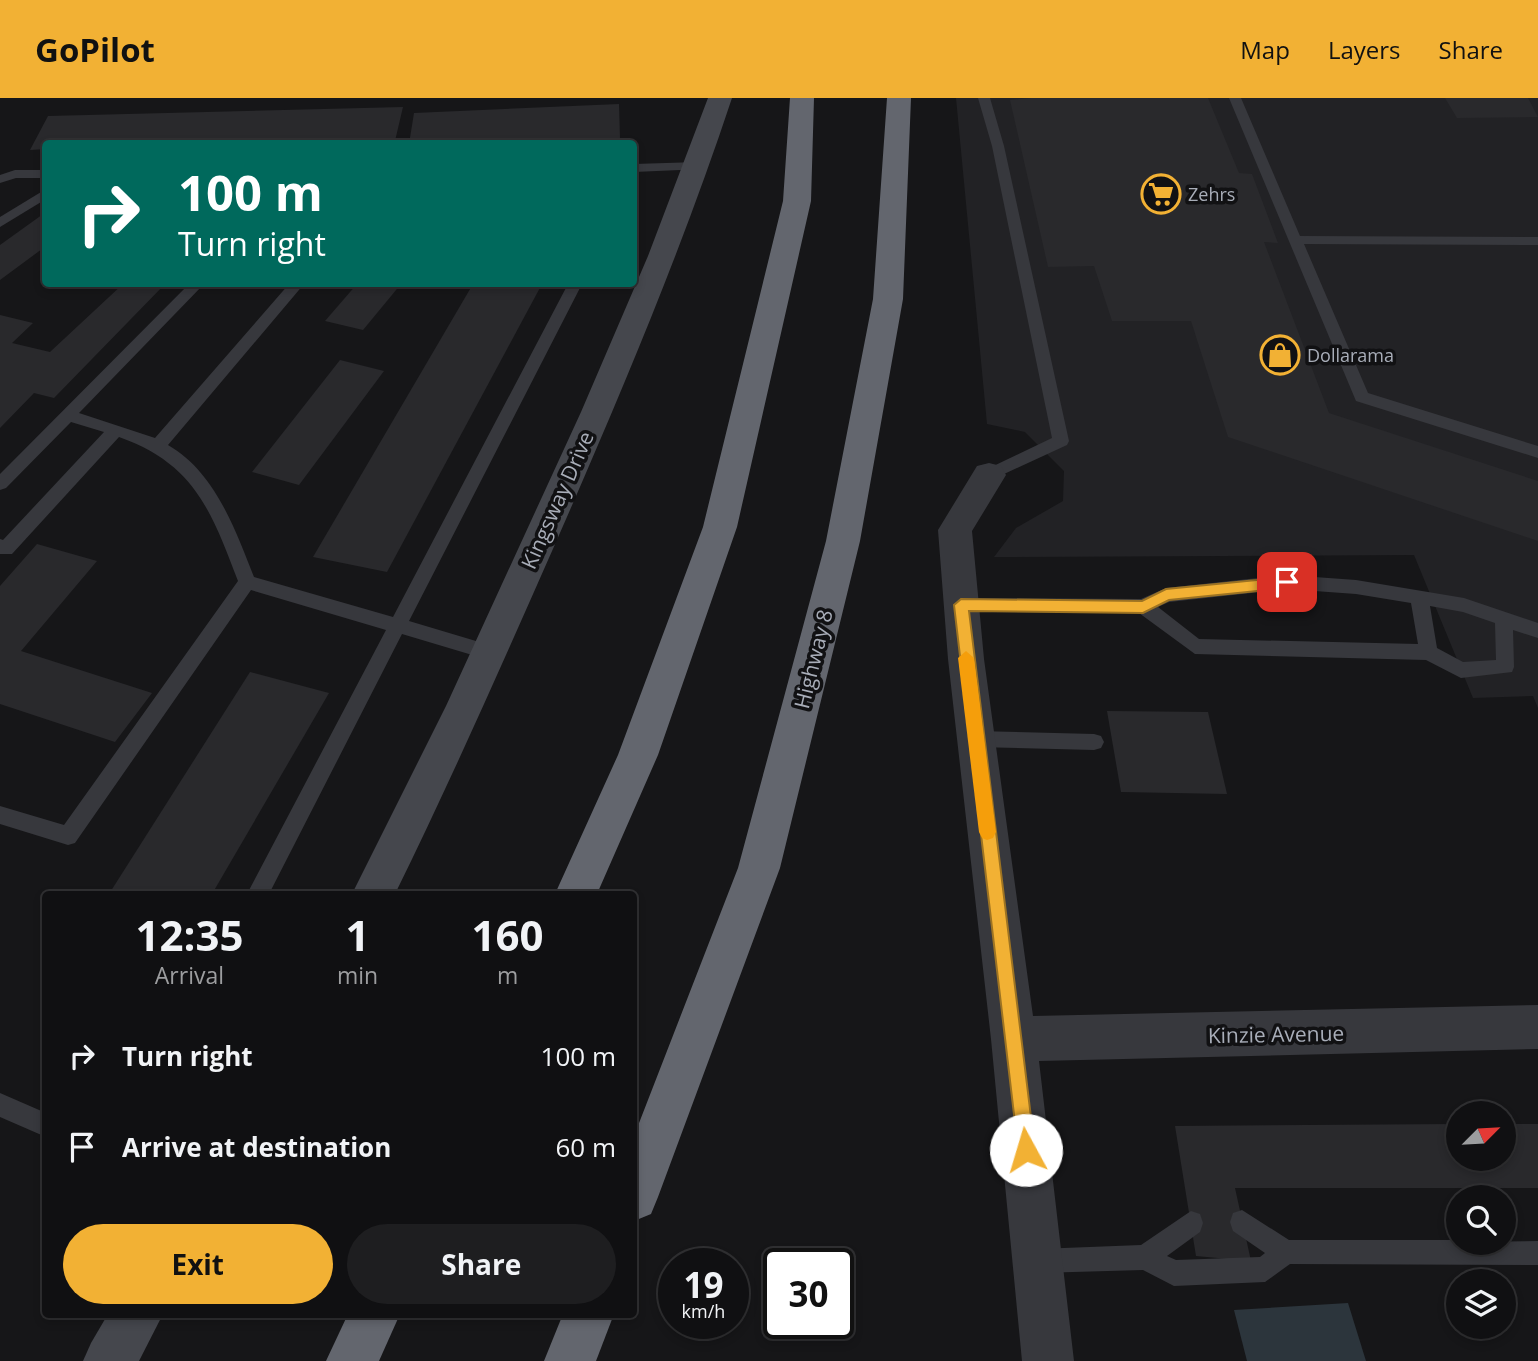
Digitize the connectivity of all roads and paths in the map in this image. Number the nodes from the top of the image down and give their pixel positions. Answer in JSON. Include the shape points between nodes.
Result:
{"nodes":[{"id":1,"x":720,"y":98,"type":"edge"},
{"id":2,"x":802,"y":98,"type":"edge"},
{"id":3,"x":900,"y":98,"type":"edge"},
{"id":4,"x":984,"y":98,"type":"edge"},
{"id":5,"x":1235,"y":98,"type":"edge"},
{"id":6,"x":698,"y":166,"type":"junction"},
{"id":7,"x":637,"y":169,"type":"edge"},
{"id":8,"x":42,"y":174,"type":"edge"},
{"id":9,"x":0,"y":179,"type":"edge"},
{"id":10,"x":42,"y":196,"type":"edge"},
{"id":11,"x":0,"y":223,"type":"edge"},
{"id":12,"x":1295,"y":240,"type":"junction"},
{"id":13,"x":1538,"y":241,"type":"edge"},
{"id":14,"x":194,"y":287,"type":"edge"},
{"id":15,"x":294,"y":287,"type":"edge"},
{"id":16,"x":573,"y":287,"type":"edge"},
{"id":17,"x":67,"y":415,"type":"junction"},
{"id":18,"x":115,"y":431,"type":"junction"},
{"id":19,"x":158,"y":446,"type":"junction"},
{"id":20,"x":1538,"y":452,"type":"edge"},
{"id":21,"x":989,"y":475,"type":"joint"},
{"id":22,"x":0,"y":484,"type":"edge"},
{"id":23,"x":0,"y":546,"type":"edge"},
{"id":24,"x":247,"y":582,"type":"junction"},
{"id":25,"x":1419,"y":597,"type":"junction"},
{"id":26,"x":961,"y":605,"type":"junction"},
{"id":27,"x":1143,"y":607,"type":"junction"},
{"id":28,"x":1504,"y":619,"type":"junction"},
{"id":29,"x":397,"y":626,"type":"junction"},
{"id":30,"x":1538,"y":631,"type":"edge"},
{"id":31,"x":489,"y":652,"type":"junction"},
{"id":32,"x":1429,"y":652,"type":"junction"},
{"id":33,"x":976,"y":739,"type":"junction"},
{"id":34,"x":1094,"y":742,"type":"dead end"},
{"id":35,"x":0,"y":815,"type":"edge"},
{"id":36,"x":260,"y":891,"type":"edge"},
{"id":37,"x":374,"y":891,"type":"edge"},
{"id":38,"x":577,"y":891,"type":"edge"},
{"id":39,"x":1538,"y":1027,"type":"edge"},
{"id":40,"x":1014,"y":1039,"type":"junction"},
{"id":41,"x":0,"y":1105,"type":"edge"},
{"id":42,"x":42,"y":1123,"type":"edge"},
{"id":43,"x":637,"y":1189,"type":"edge"},
{"id":44,"x":1242,"y":1222,"type":"dead end"},
{"id":45,"x":1191,"y":1223,"type":"dead end"},
{"id":46,"x":1285,"y":1252,"type":"junction"},
{"id":47,"x":1538,"y":1253,"type":"edge"},
{"id":48,"x":1145,"y":1257,"type":"junction"},
{"id":49,"x":1037,"y":1261,"type":"junction"},
{"id":50,"x":136,"y":1318,"type":"edge"},
{"id":51,"x":373,"y":1318,"type":"edge"},
{"id":52,"x":109,"y":1361,"type":"edge"},
{"id":53,"x":352,"y":1361,"type":"edge"},
{"id":54,"x":1048,"y":1361,"type":"edge"}],
"edges":[{"from":1,"to":6,"type":"street","name":"Kingsway Drive"},
{"from":2,"to":38,"type":"highway","via":[[797,201],[720,527],[638,755]]},
{"from":3,"to":43,"type":"highway","name":"Highway 8","via":[[888,299],[843,541],[759,869]]},
{"from":4,"to":21,"type":"lane","via":[[1061,441]]},
{"from":5,"to":12,"type":"lane"},
{"from":6,"to":7,"type":"lane"},
{"from":6,"to":31,"type":"street","name":"Kingsway Drive","via":[[620,360]]},
{"from":8,"to":9,"type":"lane"},
{"from":10,"to":11,"type":"lane"},
{"from":12,"to":13,"type":"lane"},
{"from":12,"to":20,"type":"lane","via":[[1362,397]]},
{"from":14,"to":17,"type":"lane"},
{"from":15,"to":19,"type":"lane"},
{"from":16,"to":29,"type":"lane"},
{"from":17,"to":18,"type":"lane"},
{"from":17,"to":22,"type":"lane"},
{"from":18,"to":19,"type":"lane"},
{"from":18,"to":23,"type":"lane","via":[[6,549]]},
{"from":19,"to":24,"type":"lane","via":[[191,472],[221,515]]},
{"from":21,"to":26,"type":"street","via":[[955,530]]},
{"from":24,"to":29,"type":"lane"},
{"from":24,"to":35,"type":"lane","via":[[68,836]]},
{"from":25,"to":27,"type":"lane","via":[[1287,582],[1166,595]]},
{"from":25,"to":28,"type":"lane","via":[[1464,605]]},
{"from":25,"to":32,"type":"lane"},
{"from":26,"to":27,"type":"lane"},
{"from":26,"to":33,"type":"street"},
{"from":27,"to":32,"type":"lane","via":[[1195,646]]},
{"from":28,"to":30,"type":"lane"},
{"from":28,"to":32,"type":"lane","via":[[1506,667],[1461,670]]},
{"from":29,"to":31,"type":"lane"},
{"from":29,"to":36,"type":"lane"},
{"from":31,"to":37,"type":"street","name":"Kingsway Drive"},
{"from":33,"to":34,"type":"lane"},
{"from":33,"to":40,"type":"street"},
{"from":39,"to":40,"type":"street","name":"Kinzie Avenue"},
{"from":40,"to":49,"type":"street"},
{"from":41,"to":42,"type":"lane"},
{"from":44,"to":46,"type":"lane"},
{"from":45,"to":48,"type":"lane"},
{"from":46,"to":47,"type":"lane"},
{"from":46,"to":48,"type":"lane","via":[[1265,1269],[1174,1273]]},
{"from":48,"to":49,"type":"lane"},
{"from":49,"to":54,"type":"street"},
{"from":50,"to":52,"type":"street"},
{"from":51,"to":53,"type":"highway"}]}
